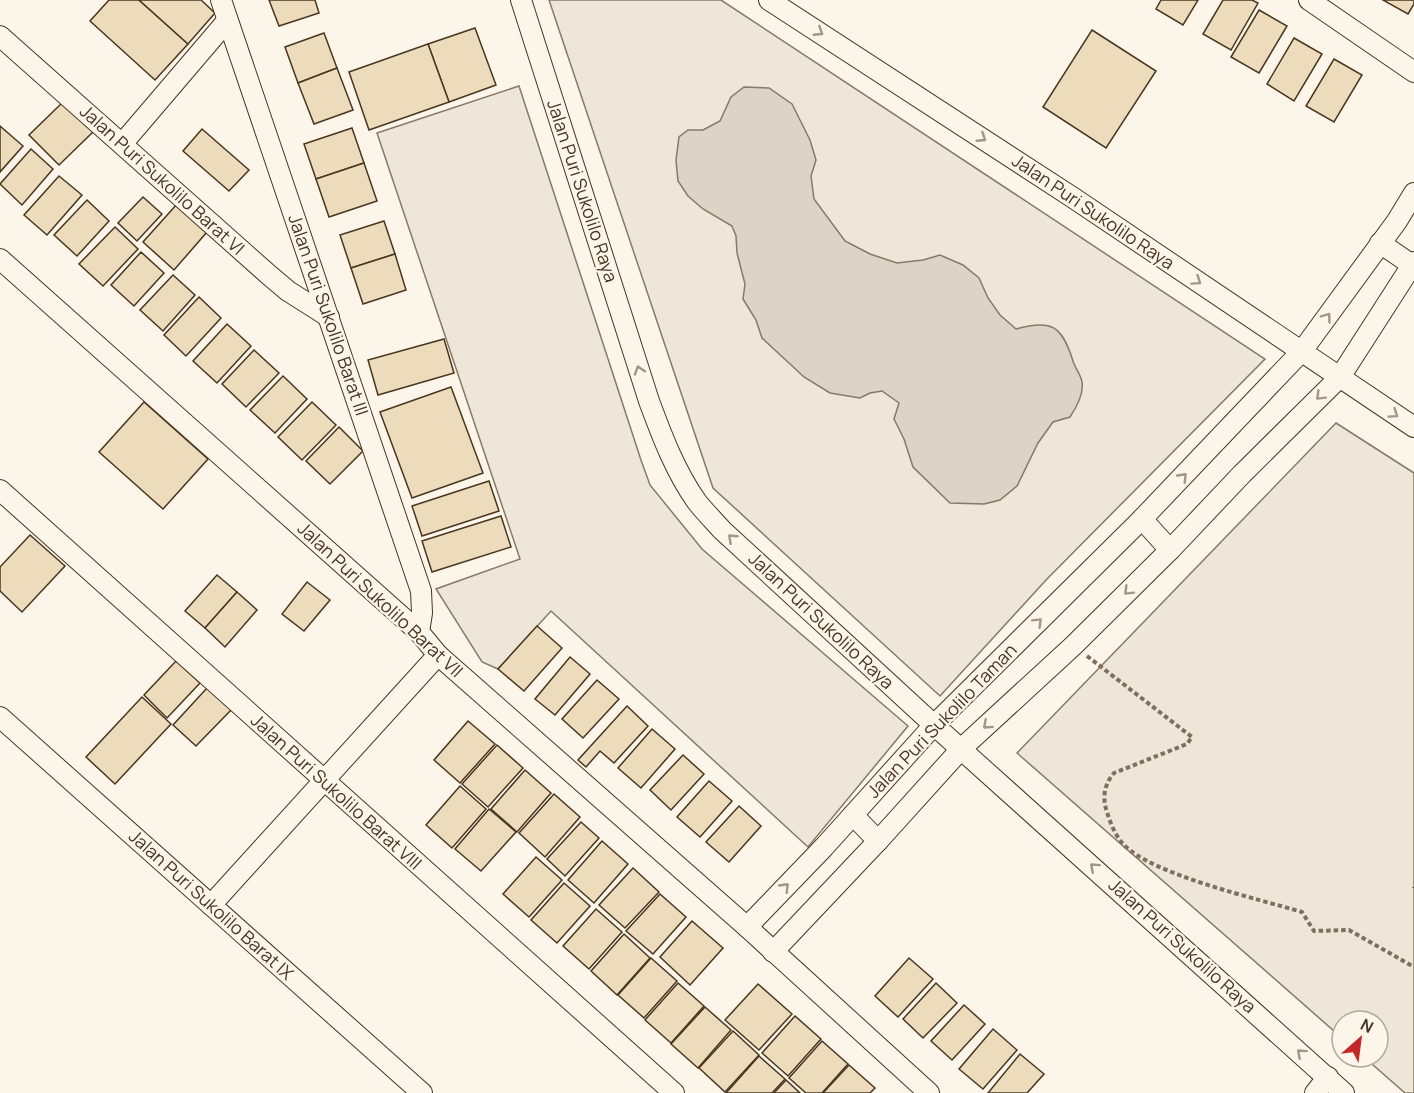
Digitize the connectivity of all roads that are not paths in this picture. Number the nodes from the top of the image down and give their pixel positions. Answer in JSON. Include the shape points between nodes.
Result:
{"nodes":[{"id":1,"x":221,"y":0,"type":"edge"},
{"id":2,"x":521,"y":0,"type":"edge"},
{"id":3,"x":770,"y":0,"type":"edge"},
{"id":4,"x":1309,"y":0,"type":"edge"},
{"id":5,"x":228,"y":21,"type":"junction"},
{"id":6,"x":0,"y":36,"type":"edge"},
{"id":7,"x":1414,"y":72,"type":"edge"},
{"id":8,"x":122,"y":144,"type":"junction"},
{"id":9,"x":1414,"y":193,"type":"edge"},
{"id":10,"x":1380,"y":243,"type":"junction"},
{"id":11,"x":0,"y":259,"type":"edge"},
{"id":12,"x":1413,"y":264,"type":"edge"},
{"id":13,"x":329,"y":317,"type":"junction"},
{"id":14,"x":1302,"y":351,"type":"junction"},
{"id":15,"x":1340,"y":377,"type":"junction"},
{"id":16,"x":1414,"y":427,"type":"edge"},
{"id":17,"x":0,"y":490,"type":"edge"},
{"id":18,"x":1142,"y":519,"type":"junction"},
{"id":19,"x":1170,"y":550,"type":"junction"},
{"id":20,"x":419,"y":632,"type":"junction"},
{"id":21,"x":438,"y":654,"type":"junction"},
{"id":22,"x":0,"y":717,"type":"edge"},
{"id":23,"x":934,"y":725,"type":"junction"},
{"id":24,"x":962,"y":748,"type":"junction"},
{"id":25,"x":324,"y":781,"type":"junction"},
{"id":26,"x":853,"y":815,"type":"junction"},
{"id":27,"x":878,"y":841,"type":"junction"},
{"id":28,"x":211,"y":905,"type":"junction"},
{"id":29,"x":760,"y":940,"type":"junction"},
{"id":30,"x":1328,"y":1077,"type":"junction"},
{"id":31,"x":422,"y":1093,"type":"edge"},
{"id":32,"x":674,"y":1093,"type":"edge"},
{"id":33,"x":929,"y":1093,"type":"edge"},
{"id":34,"x":1315,"y":1093,"type":"edge"},
{"id":35,"x":1344,"y":1093,"type":"edge"}],
"edges":[{"from":1,"to":5,"type":"street","name":"Jalan Puri Sukolilo Barat III"},
{"from":23,"to":2,"type":"street","name":"Jalan Puri Sukolilo Raya","one_way":true,"via":[[722,530],[680,475],[649,401]]},
{"from":3,"to":14,"type":"street","name":"Jalan Puri Sukolilo Raya","one_way":true},
{"from":4,"to":7,"type":"street"},
{"from":5,"to":8,"type":"street"},
{"from":5,"to":13,"type":"street","name":"Jalan Puri Sukolilo Barat III"},
{"from":6,"to":8,"type":"street","name":"Jalan Puri Sukolilo Barat VI"},
{"from":8,"to":13,"type":"street","name":"Jalan Puri Sukolilo Barat VI","via":[[288,291]]},
{"from":9,"to":10,"type":"street","name":"Jalan Puri Sukolilo Taman"},
{"from":10,"to":12,"type":"street"},
{"from":14,"to":10,"type":"street","name":"Jalan Puri Sukolilo Taman","one_way":true},
{"from":11,"to":20,"type":"street","name":"Jalan Puri Sukolilo Barat VII"},
{"from":12,"to":15,"type":"street","name":"Jalan Puri Sukolilo Taman"},
{"from":13,"to":20,"type":"street","name":"Jalan Puri Sukolilo Barat III","via":[[421,591]]},
{"from":14,"to":15,"type":"street","name":"Jalan Puri Sukolilo Raya"},
{"from":18,"to":14,"type":"street","name":"Jalan Puri Sukolilo Taman","one_way":true},
{"from":15,"to":16,"type":"street","name":"Jalan Puri Sukolilo Raya","one_way":true},
{"from":15,"to":19,"type":"street","name":"Jalan Puri Sukolilo Taman","one_way":true},
{"from":17,"to":25,"type":"street","name":"Jalan Puri Sukolilo Barat VIII"},
{"from":18,"to":19,"type":"street"},
{"from":23,"to":18,"type":"street","name":"Jalan Puri Sukolilo Taman","one_way":true},
{"from":19,"to":24,"type":"street","name":"Jalan Puri Sukolilo Taman","one_way":true},
{"from":20,"to":21,"type":"street","name":"Jalan Puri Sukolilo Barat VII"},
{"from":21,"to":25,"type":"street"},
{"from":21,"to":29,"type":"street","name":"Jalan Puri Sukolilo Barat VII"},
{"from":22,"to":28,"type":"street","name":"Jalan Puri Sukolilo Barat IX"},
{"from":23,"to":24,"type":"street","name":"Jalan Puri Sukolilo Raya"},
{"from":23,"to":26,"type":"street","name":"Jalan Puri Sukolilo Taman"},
{"from":24,"to":27,"type":"street","name":"Jalan Puri Sukolilo Taman"},
{"from":30,"to":24,"type":"street","name":"Jalan Puri Sukolilo Raya","one_way":true},
{"from":25,"to":28,"type":"street"},
{"from":25,"to":32,"type":"street","name":"Jalan Puri Sukolilo Barat VIII"},
{"from":26,"to":27,"type":"street"},
{"from":29,"to":26,"type":"street","name":"Jalan Puri Sukolilo Taman","one_way":true},
{"from":27,"to":29,"type":"street","name":"Jalan Puri Sukolilo Taman"},
{"from":28,"to":31,"type":"street","name":"Jalan Puri Sukolilo Barat IX"},
{"from":29,"to":33,"type":"street","name":"Jalan Puri Sukolilo Barat VII"},
{"from":30,"to":34,"type":"street"},
{"from":30,"to":35,"type":"street","name":"Jalan Puri Sukolilo Raya"}]}
